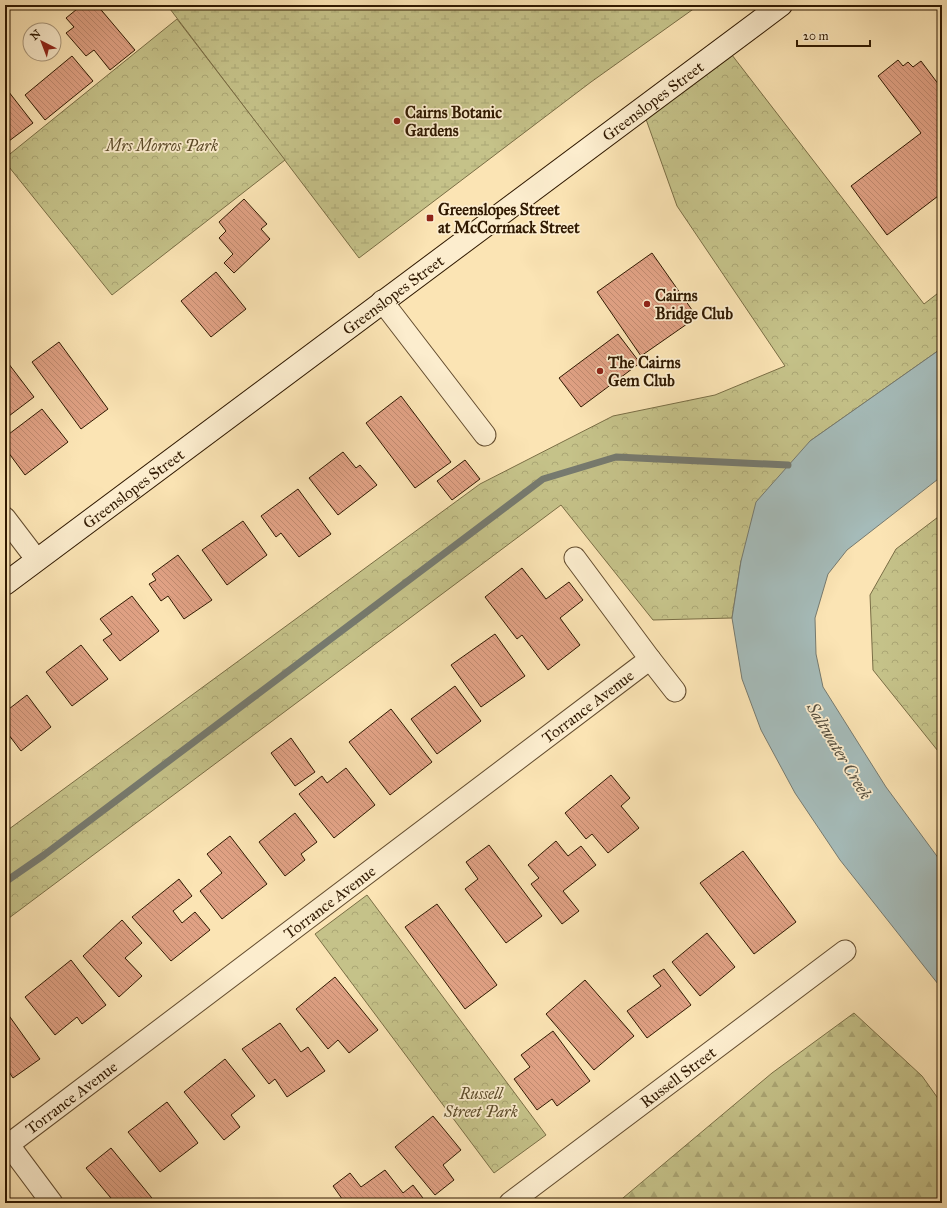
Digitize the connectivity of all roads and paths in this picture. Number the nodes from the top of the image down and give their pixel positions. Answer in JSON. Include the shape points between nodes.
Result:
{"nodes":[{"id":1,"x":781,"y":5,"type":"edge"},
{"id":2,"x":382,"y":301,"type":"junction"},
{"id":3,"x":485,"y":435,"type":"dead end"},
{"id":4,"x":5,"y":518,"type":"edge"},
{"id":5,"x":575,"y":558,"type":"dead end"},
{"id":6,"x":37,"y":560,"type":"junction"},
{"id":7,"x":5,"y":584,"type":"edge"},
{"id":8,"x":650,"y":659,"type":"junction"},
{"id":9,"x":675,"y":691,"type":"dead end"},
{"id":10,"x":846,"y":951,"type":"dead end"},
{"id":11,"x":7,"y":1142,"type":"edge"},
{"id":12,"x":52,"y":1203,"type":"edge"},
{"id":13,"x":510,"y":1203,"type":"edge"}],
"edges":[{"from":1,"to":2,"type":"street","name":"Greenslopes Street"},
{"from":2,"to":3,"type":"street"},
{"from":2,"to":6,"type":"street","name":"Greenslopes Street"},
{"from":4,"to":6,"type":"street"},
{"from":5,"to":8,"type":"street","name":"Torrance Avenue"},
{"from":6,"to":7,"type":"street","name":"Greenslopes Street"},
{"from":8,"to":9,"type":"street","name":"Torrance Avenue"},
{"from":8,"to":11,"type":"street","name":"Torrance Avenue"},
{"from":10,"to":13,"type":"street","name":"Russell Street"},
{"from":11,"to":12,"type":"street"}]}
